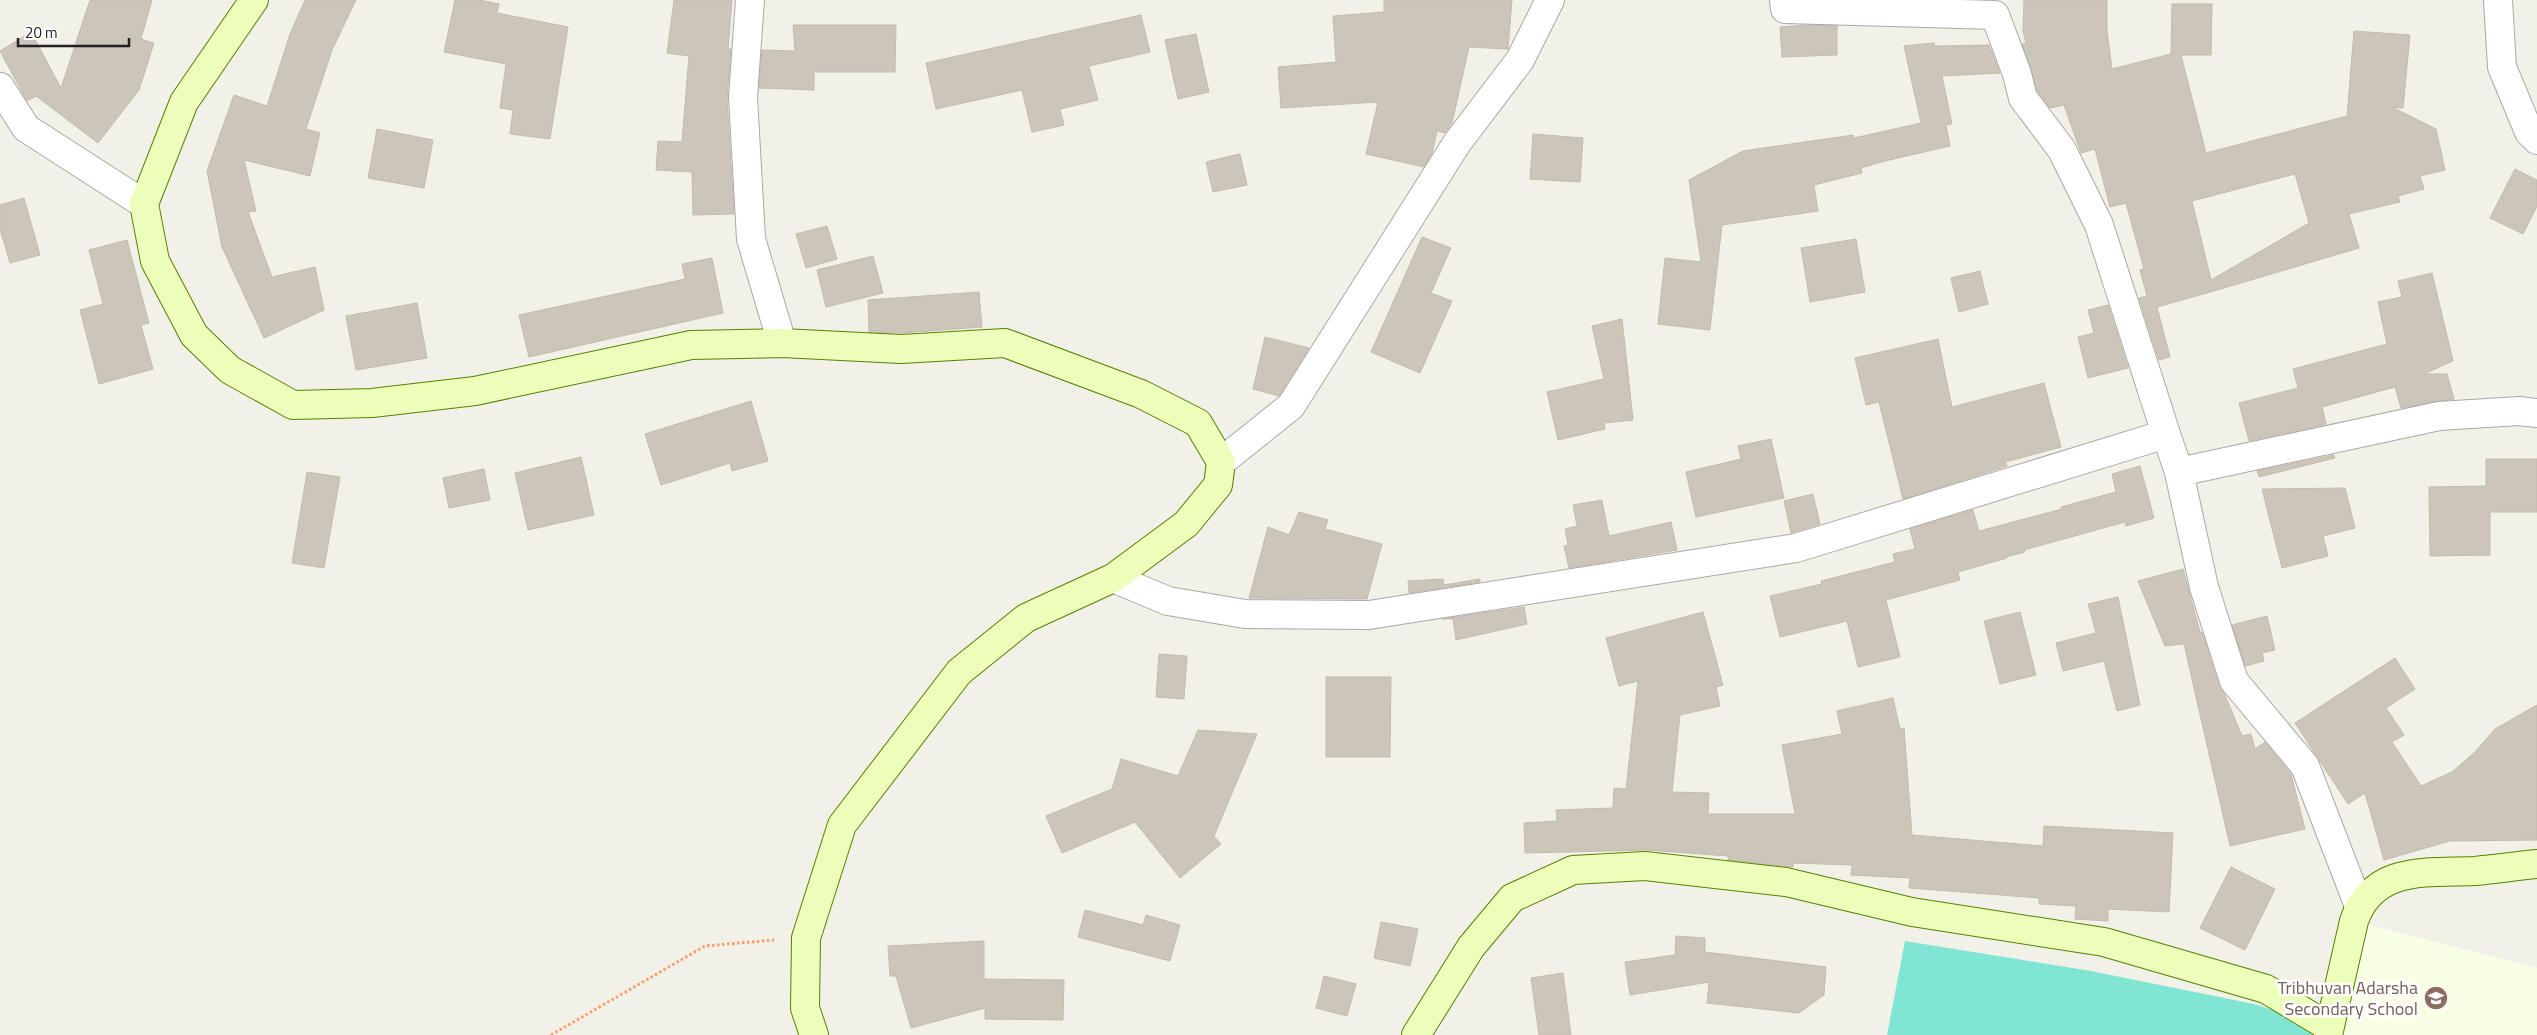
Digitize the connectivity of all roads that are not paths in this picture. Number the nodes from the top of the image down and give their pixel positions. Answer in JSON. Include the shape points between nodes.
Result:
{"nodes":[{"id":1,"x":254,"y":0,"type":"edge"},
{"id":2,"x":750,"y":0,"type":"edge"},
{"id":3,"x":1550,"y":0,"type":"edge"},
{"id":4,"x":1784,"y":0,"type":"edge"},
{"id":5,"x":2498,"y":0,"type":"edge"},
{"id":6,"x":1996,"y":7,"type":"edge"},
{"id":7,"x":0,"y":86,"type":"edge"},
{"id":8,"x":2537,"y":140,"type":"edge"},
{"id":9,"x":144,"y":204,"type":"junction"},
{"id":10,"x":782,"y":342,"type":"junction"},
{"id":11,"x":2537,"y":412,"type":"edge"},
{"id":12,"x":2166,"y":434,"type":"junction"},
{"id":13,"x":1221,"y":462,"type":"junction"},
{"id":14,"x":2179,"y":472,"type":"junction"},
{"id":15,"x":1112,"y":578,"type":"junction"},
{"id":16,"x":2537,"y":864,"type":"edge"},
{"id":17,"x":2359,"y":906,"type":"junction"},
{"id":18,"x":2328,"y":1031,"type":"edge"},
{"id":19,"x":814,"y":1035,"type":"edge"},
{"id":20,"x":1416,"y":1035,"type":"edge"}],
"edges":[{"from":1,"to":9,"type":"main road","via":[[184,102]]},
{"from":2,"to":10,"type":"street","via":[[743,97],[752,239]]},
{"from":3,"to":13,"type":"street","via":[[1520,60],[1457,143],[1291,406]]},
{"from":4,"to":6,"type":"street","via":[[1785,9]]},
{"from":5,"to":8,"type":"street","via":[[2502,66],[2529,132]]},
{"from":6,"to":12,"type":"street","via":[[2022,98],[2062,150],[2099,225]]},
{"from":7,"to":9,"type":"street","via":[[26,128]]},
{"from":9,"to":10,"type":"main road","via":[[155,261],[194,336],[230,370],[293,405],[372,403],[475,391],[691,345]]},
{"from":10,"to":13,"type":"main road","via":[[901,349],[1005,343],[1141,394],[1198,424]]},
{"from":11,"to":14,"type":"street","via":[[2439,416]]},
{"from":12,"to":14,"type":"street"},
{"from":12,"to":15,"type":"street","via":[[1796,548],[1369,615],[1245,614],[1168,601]]},
{"from":13,"to":15,"type":"main road","via":[[1218,485],[1186,524]]},
{"from":14,"to":17,"type":"street","via":[[2204,587],[2234,681],[2305,766]]},
{"from":15,"to":19,"type":"main road","via":[[1026,618],[959,672],[842,825],[806,938],[805,1008]]},
{"from":16,"to":17,"type":"main road","via":[[2406,874],[2372,892]]},
{"from":17,"to":18,"type":"main road"},
{"from":18,"to":20,"type":"main road","via":[[2266,989],[2104,942],[1912,912],[1786,882],[1645,866],[1573,870],[1512,898],[1471,947]]}]}
